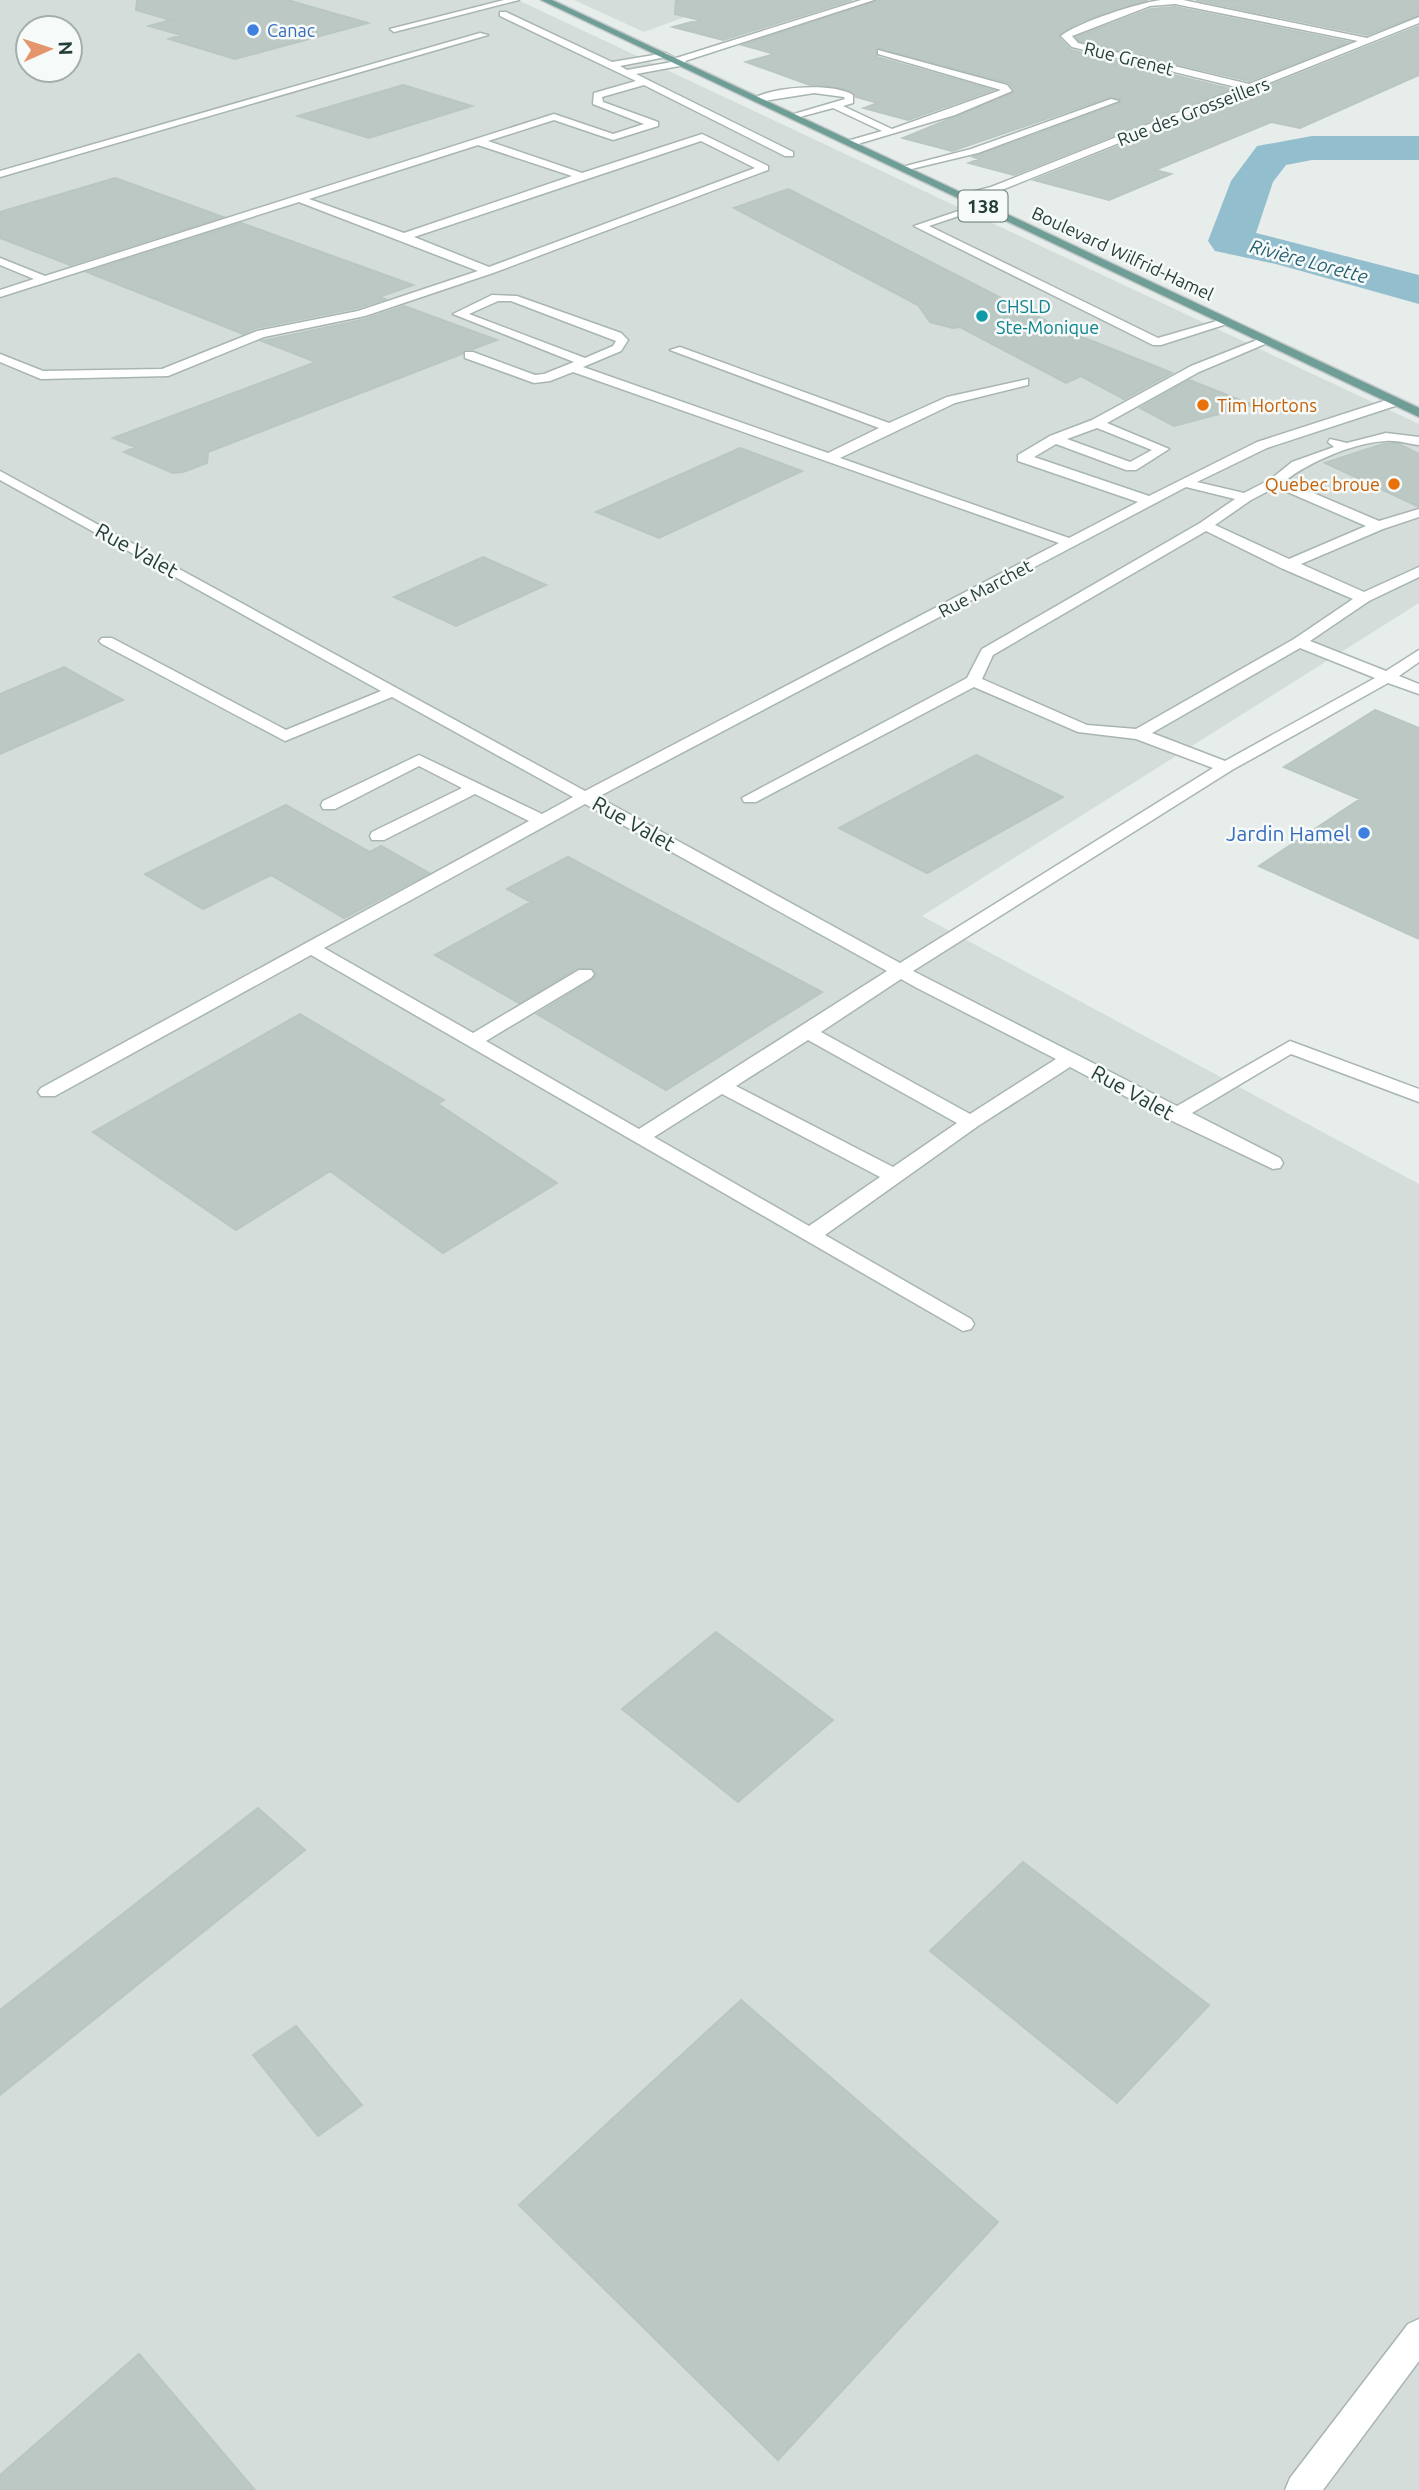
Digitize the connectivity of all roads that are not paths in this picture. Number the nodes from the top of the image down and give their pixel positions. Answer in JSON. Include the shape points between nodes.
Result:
{"nodes":[{"id":1,"x":515,"y":0,"type":"edge"},
{"id":2,"x":545,"y":0,"type":"edge"},
{"id":3,"x":870,"y":0,"type":"edge"},
{"id":4,"x":503,"y":14,"type":"dead end"},
{"id":5,"x":1419,"y":20,"type":"edge"},
{"id":6,"x":394,"y":29,"type":"dead end"},
{"id":7,"x":483,"y":35,"type":"dead end"},
{"id":8,"x":1366,"y":40,"type":"junction"},
{"id":9,"x":881,"y":52,"type":"dead end"},
{"id":10,"x":675,"y":60,"type":"junction"},
{"id":11,"x":611,"y":65,"type":"junction"},
{"id":12,"x":626,"y":73,"type":"junction"},
{"id":13,"x":644,"y":82,"type":"junction"},
{"id":14,"x":1254,"y":88,"type":"junction"},
{"id":15,"x":757,"y":99,"type":"junction"},
{"id":16,"x":1114,"y":101,"type":"dead end"},
{"id":17,"x":836,"y":106,"type":"junction"},
{"id":18,"x":588,"y":107,"type":"junction"},
{"id":19,"x":792,"y":116,"type":"junction"},
{"id":20,"x":554,"y":117,"type":"junction"},
{"id":21,"x":883,"y":135,"type":"junction"},
{"id":22,"x":477,"y":141,"type":"junction"},
{"id":23,"x":851,"y":143,"type":"junction"},
{"id":24,"x":789,"y":155,"type":"dead end"},
{"id":25,"x":903,"y":168,"type":"junction"},
{"id":26,"x":0,"y":174,"type":"edge"},
{"id":27,"x":582,"y":176,"type":"junction"},
{"id":28,"x":964,"y":197,"type":"junction"},
{"id":29,"x":300,"y":199,"type":"junction"},
{"id":30,"x":983,"y":206,"type":"junction"},
{"id":31,"x":404,"y":237,"type":"junction"},
{"id":32,"x":0,"y":261,"type":"edge"},
{"id":33,"x":489,"y":271,"type":"junction"},
{"id":34,"x":45,"y":280,"type":"junction"},
{"id":35,"x":0,"y":294,"type":"edge"},
{"id":36,"x":1227,"y":322,"type":"junction"},
{"id":37,"x":1266,"y":341,"type":"junction"},
{"id":38,"x":676,"y":350,"type":"dead end"},
{"id":39,"x":469,"y":355,"type":"dead end"},
{"id":40,"x":0,"y":358,"type":"edge"},
{"id":41,"x":579,"y":365,"type":"junction"},
{"id":42,"x":1024,"y":382,"type":"dead end"},
{"id":43,"x":1394,"y":402,"type":"junction"},
{"id":44,"x":1419,"y":413,"type":"edge"},
{"id":45,"x":1097,"y":423,"type":"junction"},
{"id":46,"x":890,"y":428,"type":"junction"},
{"id":47,"x":1308,"y":430,"type":"junction"},
{"id":48,"x":1055,"y":439,"type":"junction"},
{"id":49,"x":1419,"y":442,"type":"edge"},
{"id":50,"x":1345,"y":447,"type":"junction"},
{"id":51,"x":829,"y":458,"type":"junction"},
{"id":52,"x":0,"y":475,"type":"edge"},
{"id":53,"x":1276,"y":482,"type":"junction"},
{"id":54,"x":1185,"y":483,"type":"junction"},
{"id":55,"x":1246,"y":497,"type":"junction"},
{"id":56,"x":1150,"y":501,"type":"junction"},
{"id":57,"x":1419,"y":513,"type":"edge"},
{"id":58,"x":1205,"y":526,"type":"junction"},
{"id":59,"x":1378,"y":526,"type":"junction"},
{"id":60,"x":1071,"y":543,"type":"junction"},
{"id":61,"x":1286,"y":565,"type":"junction"},
{"id":62,"x":1419,"y":570,"type":"edge"},
{"id":63,"x":1364,"y":598,"type":"junction"},
{"id":64,"x":107,"y":640,"type":"dead end"},
{"id":65,"x":1299,"y":642,"type":"junction"},
{"id":66,"x":1419,"y":655,"type":"edge"},
{"id":67,"x":1387,"y":677,"type":"junction"},
{"id":68,"x":972,"y":681,"type":"junction"},
{"id":69,"x":1419,"y":689,"type":"edge"},
{"id":70,"x":394,"y":691,"type":"junction"},
{"id":71,"x":1139,"y":734,"type":"junction"},
{"id":72,"x":1226,"y":767,"type":"junction"},
{"id":73,"x":475,"y":787,"type":"junction"},
{"id":74,"x":586,"y":797,"type":"junction"},
{"id":75,"x":750,"y":798,"type":"dead end"},
{"id":76,"x":329,"y":805,"type":"dead end"},
{"id":77,"x":542,"y":821,"type":"junction"},
{"id":78,"x":378,"y":836,"type":"dead end"},
{"id":79,"x":311,"y":948,"type":"junction"},
{"id":80,"x":900,"y":971,"type":"junction"},
{"id":81,"x":585,"y":974,"type":"dead end"},
{"id":82,"x":808,"y":1032,"type":"junction"},
{"id":83,"x":473,"y":1041,"type":"junction"},
{"id":84,"x":1072,"y":1058,"type":"junction"},
{"id":85,"x":722,"y":1086,"type":"junction"},
{"id":86,"x":48,"y":1092,"type":"dead end"},
{"id":87,"x":1419,"y":1096,"type":"edge"},
{"id":88,"x":1175,"y":1115,"type":"junction"},
{"id":89,"x":971,"y":1122,"type":"junction"},
{"id":90,"x":640,"y":1137,"type":"junction"},
{"id":91,"x":1273,"y":1163,"type":"dead end"},
{"id":92,"x":894,"y":1176,"type":"junction"},
{"id":93,"x":810,"y":1236,"type":"junction"},
{"id":94,"x":963,"y":1324,"type":"dead end"},
{"id":95,"x":1419,"y":2335,"type":"edge"},
{"id":96,"x":1302,"y":2490,"type":"edge"}],
"edges":[{"from":1,"to":6,"type":"street"},
{"from":2,"to":10,"type":"main road","name":"Boulevard Wilfrid-Hamel","number":"138"},
{"from":3,"to":10,"type":"street"},
{"from":4,"to":11,"type":"street"},
{"from":5,"to":8,"type":"street","name":"Rue des Grosseillers"},
{"from":7,"to":26,"type":"street"},
{"from":8,"to":14,"type":"street","name":"Rue des Grosseillers"},
{"from":8,"to":14,"type":"street","name":"Rue Grenet","via":[[1175,1],[1149,4],[1066,36],[1075,45]]},
{"from":9,"to":21,"type":"street","via":[[1007,91]]},
{"from":10,"to":11,"type":"street"},
{"from":10,"to":12,"type":"street"},
{"from":10,"to":15,"type":"main road","name":"Boulevard Wilfrid-Hamel","number":"138"},
{"from":11,"to":12,"type":"street"},
{"from":12,"to":13,"type":"street"},
{"from":13,"to":18,"type":"street","via":[[597,95]]},
{"from":13,"to":24,"type":"street"},
{"from":14,"to":28,"type":"street","name":"Rue des Grosseillers"},
{"from":15,"to":17,"type":"street","via":[[797,91],[848,95],[850,101]]},
{"from":15,"to":19,"type":"main road","name":"Boulevard Wilfrid-Hamel","number":"138"},
{"from":16,"to":25,"type":"street","via":[[974,151]]},
{"from":17,"to":19,"type":"street"},
{"from":17,"to":21,"type":"street","via":[[887,129]]},
{"from":18,"to":20,"type":"street"},
{"from":18,"to":20,"type":"street","via":[[654,124],[614,137]]},
{"from":19,"to":23,"type":"main road","name":"Boulevard Wilfrid-Hamel","number":"138"},
{"from":20,"to":22,"type":"street"},
{"from":21,"to":23,"type":"street"},
{"from":22,"to":27,"type":"street"},
{"from":22,"to":29,"type":"street"},
{"from":23,"to":25,"type":"main road","name":"Boulevard Wilfrid-Hamel","number":"138"},
{"from":25,"to":28,"type":"main road","name":"Boulevard Wilfrid-Hamel","number":"138"},
{"from":27,"to":31,"type":"street"},
{"from":27,"to":33,"type":"street","via":[[702,137],[764,168]]},
{"from":28,"to":30,"type":"main road","name":"Boulevard Wilfrid-Hamel","number":"138"},
{"from":29,"to":31,"type":"street"},
{"from":29,"to":34,"type":"street"},
{"from":30,"to":36,"type":"main road","name":"Boulevard Wilfrid-Hamel","number":"138"},
{"from":30,"to":36,"type":"street","via":[[919,226],[1157,342]]},
{"from":31,"to":33,"type":"street"},
{"from":32,"to":34,"type":"street"},
{"from":33,"to":40,"type":"street","via":[[361,314],[261,334],[164,373],[41,375]]},
{"from":34,"to":35,"type":"street"},
{"from":36,"to":37,"type":"main road","name":"Boulevard Wilfrid-Hamel","number":"138"},
{"from":37,"to":43,"type":"main road","name":"Boulevard Wilfrid-Hamel","number":"138"},
{"from":37,"to":45,"type":"street","via":[[1195,369]]},
{"from":38,"to":46,"type":"street"},
{"from":39,"to":41,"type":"street","via":[[534,379]]},
{"from":41,"to":41,"type":"street","via":[[617,348],[622,340],[513,298],[496,297],[458,314]]},
{"from":41,"to":51,"type":"street"},
{"from":42,"to":46,"type":"street","via":[[951,400]]},
{"from":43,"to":44,"type":"main road","name":"Boulevard Wilfrid-Hamel","number":"138"},
{"from":43,"to":47,"type":"street","name":"Rue Marchet"},
{"from":45,"to":48,"type":"street"},
{"from":45,"to":48,"type":"street","via":[[1162,449],[1131,467]]},
{"from":46,"to":51,"type":"street"},
{"from":47,"to":50,"type":"street"},
{"from":47,"to":54,"type":"street","name":"Rue Marchet","via":[[1262,445]]},
{"from":48,"to":56,"type":"street","via":[[1023,458]]},
{"from":49,"to":50,"type":"street","via":[[1386,437]]},
{"from":50,"to":53,"type":"street","via":[[1297,465]]},
{"from":51,"to":60,"type":"street"},
{"from":52,"to":70,"type":"street","name":"Rue Valet"},
{"from":53,"to":55,"type":"street"},
{"from":53,"to":59,"type":"street"},
{"from":54,"to":55,"type":"street"},
{"from":54,"to":56,"type":"street","name":"Rue Marchet"},
{"from":55,"to":58,"type":"street"},
{"from":56,"to":60,"type":"street","name":"Rue Marchet"},
{"from":57,"to":59,"type":"street"},
{"from":58,"to":61,"type":"street"},
{"from":58,"to":68,"type":"street","via":[[987,652]]},
{"from":59,"to":61,"type":"street"},
{"from":60,"to":74,"type":"street","name":"Rue Marchet"},
{"from":61,"to":63,"type":"street"},
{"from":62,"to":63,"type":"street"},
{"from":63,"to":65,"type":"street"},
{"from":64,"to":70,"type":"street","via":[[285,736]]},
{"from":65,"to":67,"type":"street"},
{"from":65,"to":71,"type":"street"},
{"from":66,"to":67,"type":"street"},
{"from":67,"to":69,"type":"street"},
{"from":67,"to":72,"type":"street"},
{"from":68,"to":71,"type":"street","via":[[1084,729]]},
{"from":68,"to":75,"type":"street"},
{"from":70,"to":74,"type":"street","name":"Rue Valet"},
{"from":71,"to":72,"type":"street"},
{"from":72,"to":80,"type":"street"},
{"from":73,"to":76,"type":"street","via":[[419,760]]},
{"from":73,"to":77,"type":"street"},
{"from":73,"to":78,"type":"street"},
{"from":74,"to":77,"type":"street","name":"Rue Marchet"},
{"from":74,"to":80,"type":"street","name":"Rue Valet"},
{"from":77,"to":79,"type":"street","name":"Rue Marchet"},
{"from":79,"to":83,"type":"street"},
{"from":79,"to":86,"type":"street","name":"Rue Marchet"},
{"from":80,"to":82,"type":"street"},
{"from":80,"to":84,"type":"street","name":"Rue Valet"},
{"from":81,"to":83,"type":"street"},
{"from":82,"to":85,"type":"street"},
{"from":82,"to":89,"type":"street"},
{"from":83,"to":90,"type":"street"},
{"from":84,"to":88,"type":"street","name":"Rue Valet"},
{"from":84,"to":89,"type":"street"},
{"from":85,"to":90,"type":"street"},
{"from":85,"to":92,"type":"street"},
{"from":87,"to":88,"type":"street","via":[[1290,1047]]},
{"from":88,"to":91,"type":"street","name":"Rue Valet"},
{"from":89,"to":92,"type":"street"},
{"from":90,"to":93,"type":"street"},
{"from":92,"to":93,"type":"street"},
{"from":93,"to":94,"type":"street"},
{"from":95,"to":96,"type":"street"}]}
